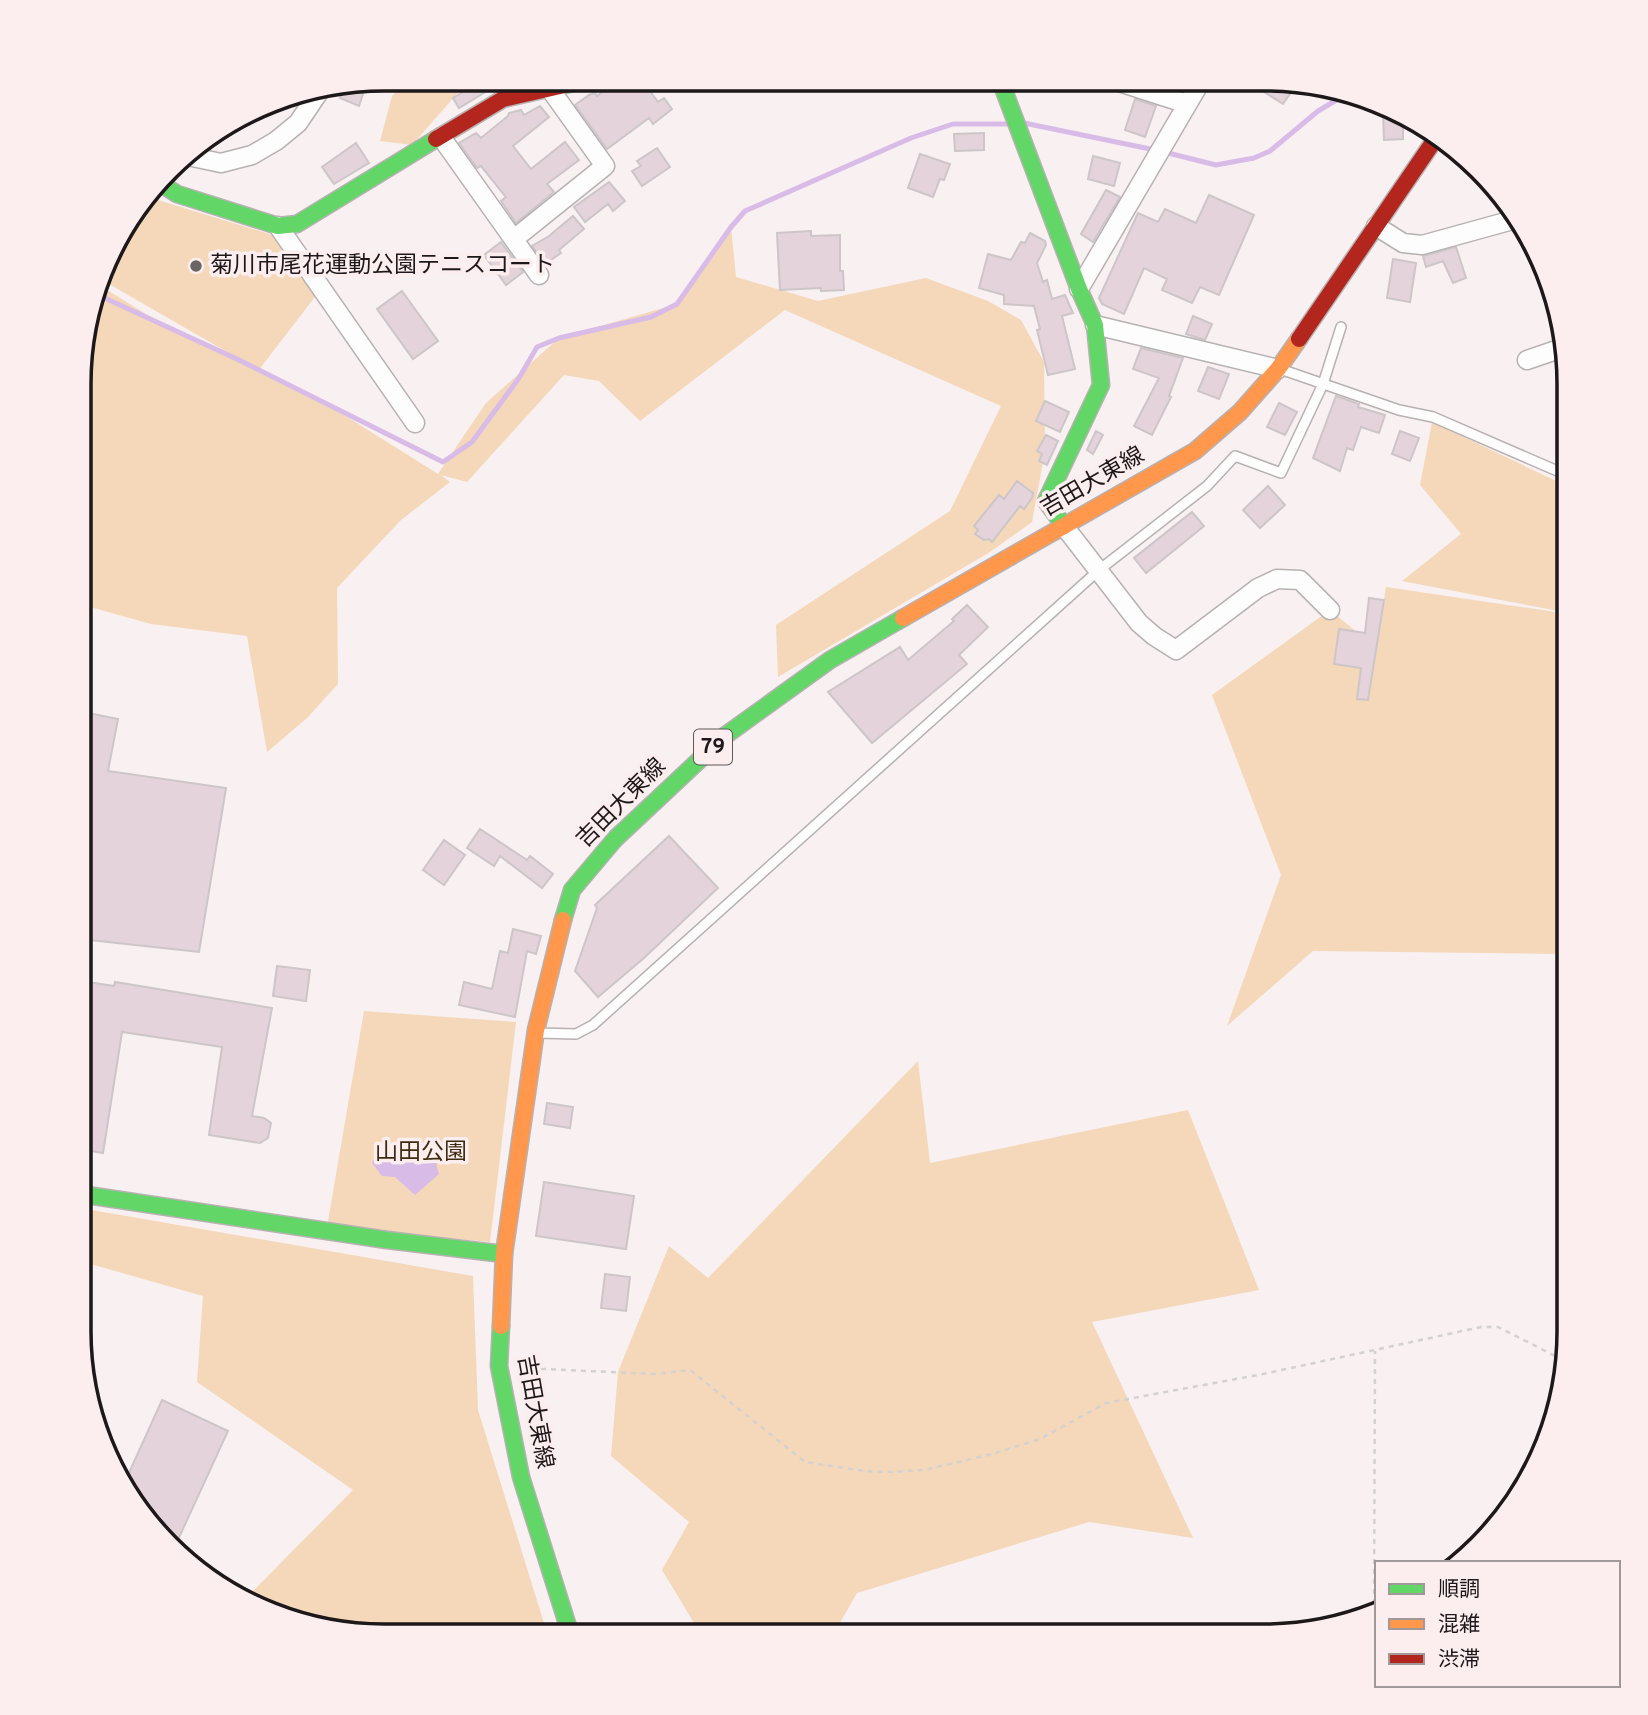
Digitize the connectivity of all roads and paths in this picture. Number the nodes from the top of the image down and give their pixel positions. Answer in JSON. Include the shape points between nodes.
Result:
{"nodes":[{"id":1,"x":541,"y":91,"type":"edge"},
{"id":2,"x":551,"y":91,"type":"edge"},
{"id":3,"x":1004,"y":91,"type":"edge"},
{"id":4,"x":1147,"y":91,"type":"edge"},
{"id":5,"x":1195,"y":91,"type":"edge"},
{"id":6,"x":314,"y":100,"type":"edge"},
{"id":7,"x":1188,"y":104,"type":"junction"},
{"id":8,"x":441,"y":137,"type":"junction"},
{"id":9,"x":1432,"y":144,"type":"edge"},
{"id":10,"x":198,"y":158,"type":"edge"},
{"id":11,"x":167,"y":188,"type":"edge"},
{"id":12,"x":1508,"y":221,"type":"edge"},
{"id":13,"x":278,"y":226,"type":"junction"},
{"id":14,"x":1376,"y":226,"type":"junction"},
{"id":15,"x":514,"y":239,"type":"junction"},
{"id":16,"x":539,"y":275,"type":"dead end"},
{"id":17,"x":1079,"y":289,"type":"junction"},
{"id":18,"x":1095,"y":325,"type":"junction"},
{"id":19,"x":1341,"y":327,"type":"dead end"},
{"id":20,"x":1554,"y":351,"type":"edge"},
{"id":21,"x":1527,"y":360,"type":"dead end"},
{"id":22,"x":1278,"y":369,"type":"junction"},
{"id":23,"x":1323,"y":384,"type":"junction"},
{"id":24,"x":415,"y":423,"type":"dead end"},
{"id":25,"x":1557,"y":471,"type":"edge"},
{"id":26,"x":1064,"y":526,"type":"junction"},
{"id":27,"x":1099,"y":569,"type":"junction"},
{"id":28,"x":1330,"y":610,"type":"dead end"},
{"id":29,"x":536,"y":1033,"type":"junction"},
{"id":30,"x":91,"y":1196,"type":"edge"},
{"id":31,"x":504,"y":1254,"type":"junction"},
{"id":32,"x":1375,"y":1351,"type":"junction"},
{"id":33,"x":1555,"y":1356,"type":"edge"},
{"id":34,"x":499,"y":1367,"type":"junction"},
{"id":35,"x":1374,"y":1603,"type":"edge"},
{"id":36,"x":567,"y":1624,"type":"edge"}],
"edges":[{"from":1,"to":8,"type":"main road","via":[[503,99]]},
{"from":2,"to":15,"type":"street","via":[[605,166]]},
{"from":3,"to":17,"type":"main road"},
{"from":4,"to":7,"type":"street"},
{"from":5,"to":7,"type":"street"},
{"from":6,"to":10,"type":"street","via":[[298,123],[253,155],[221,163]]},
{"from":7,"to":17,"type":"street"},
{"from":8,"to":13,"type":"main road","via":[[297,224]]},
{"from":8,"to":15,"type":"street"},
{"from":9,"to":14,"type":"main road","name":"吉田大東線","number":"79"},
{"from":11,"to":13,"type":"main road"},
{"from":12,"to":14,"type":"street","via":[[1422,245],[1402,243]]},
{"from":13,"to":24,"type":"street"},
{"from":14,"to":22,"type":"main road","name":"吉田大東線","number":"79"},
{"from":15,"to":16,"type":"street"},
{"from":17,"to":18,"type":"main road"},
{"from":18,"to":22,"type":"street"},
{"from":18,"to":26,"type":"main road","via":[[1101,385],[1046,501]]},
{"from":19,"to":23,"type":"lane"},
{"from":20,"to":21,"type":"street"},
{"from":22,"to":23,"type":"lane"},
{"from":22,"to":26,"type":"main road","name":"吉田大東線","number":"79","via":[[1240,412],[1195,451]]},
{"from":23,"to":25,"type":"lane","via":[[1433,417]]},
{"from":23,"to":27,"type":"lane","via":[[1281,472],[1235,456],[1207,486]]},
{"from":26,"to":27,"type":"street"},
{"from":26,"to":29,"type":"main road","name":"吉田大東線","number":"79","via":[[830,660],[726,734],[615,839],[572,890]]},
{"from":27,"to":28,"type":"street","via":[[1139,622],[1176,650],[1258,588],[1277,579],[1300,580]]},
{"from":27,"to":29,"type":"lane","via":[[593,1025],[576,1034]]},
{"from":29,"to":31,"type":"main road","name":"吉田大東線","number":"79"},
{"from":30,"to":31,"type":"main road"},
{"from":31,"to":34,"type":"main road","name":"吉田大東線","number":"79"},
{"from":32,"to":33,"type":"path","via":[[1498,1327]]},
{"from":32,"to":34,"type":"path","via":[[1107,1403],[1040,1439],[924,1470],[893,1472],[805,1462],[690,1370],[655,1374]]},
{"from":32,"to":35,"type":"path"},
{"from":34,"to":36,"type":"main road","name":"吉田大東線","number":"79","via":[[521,1477]]}]}
